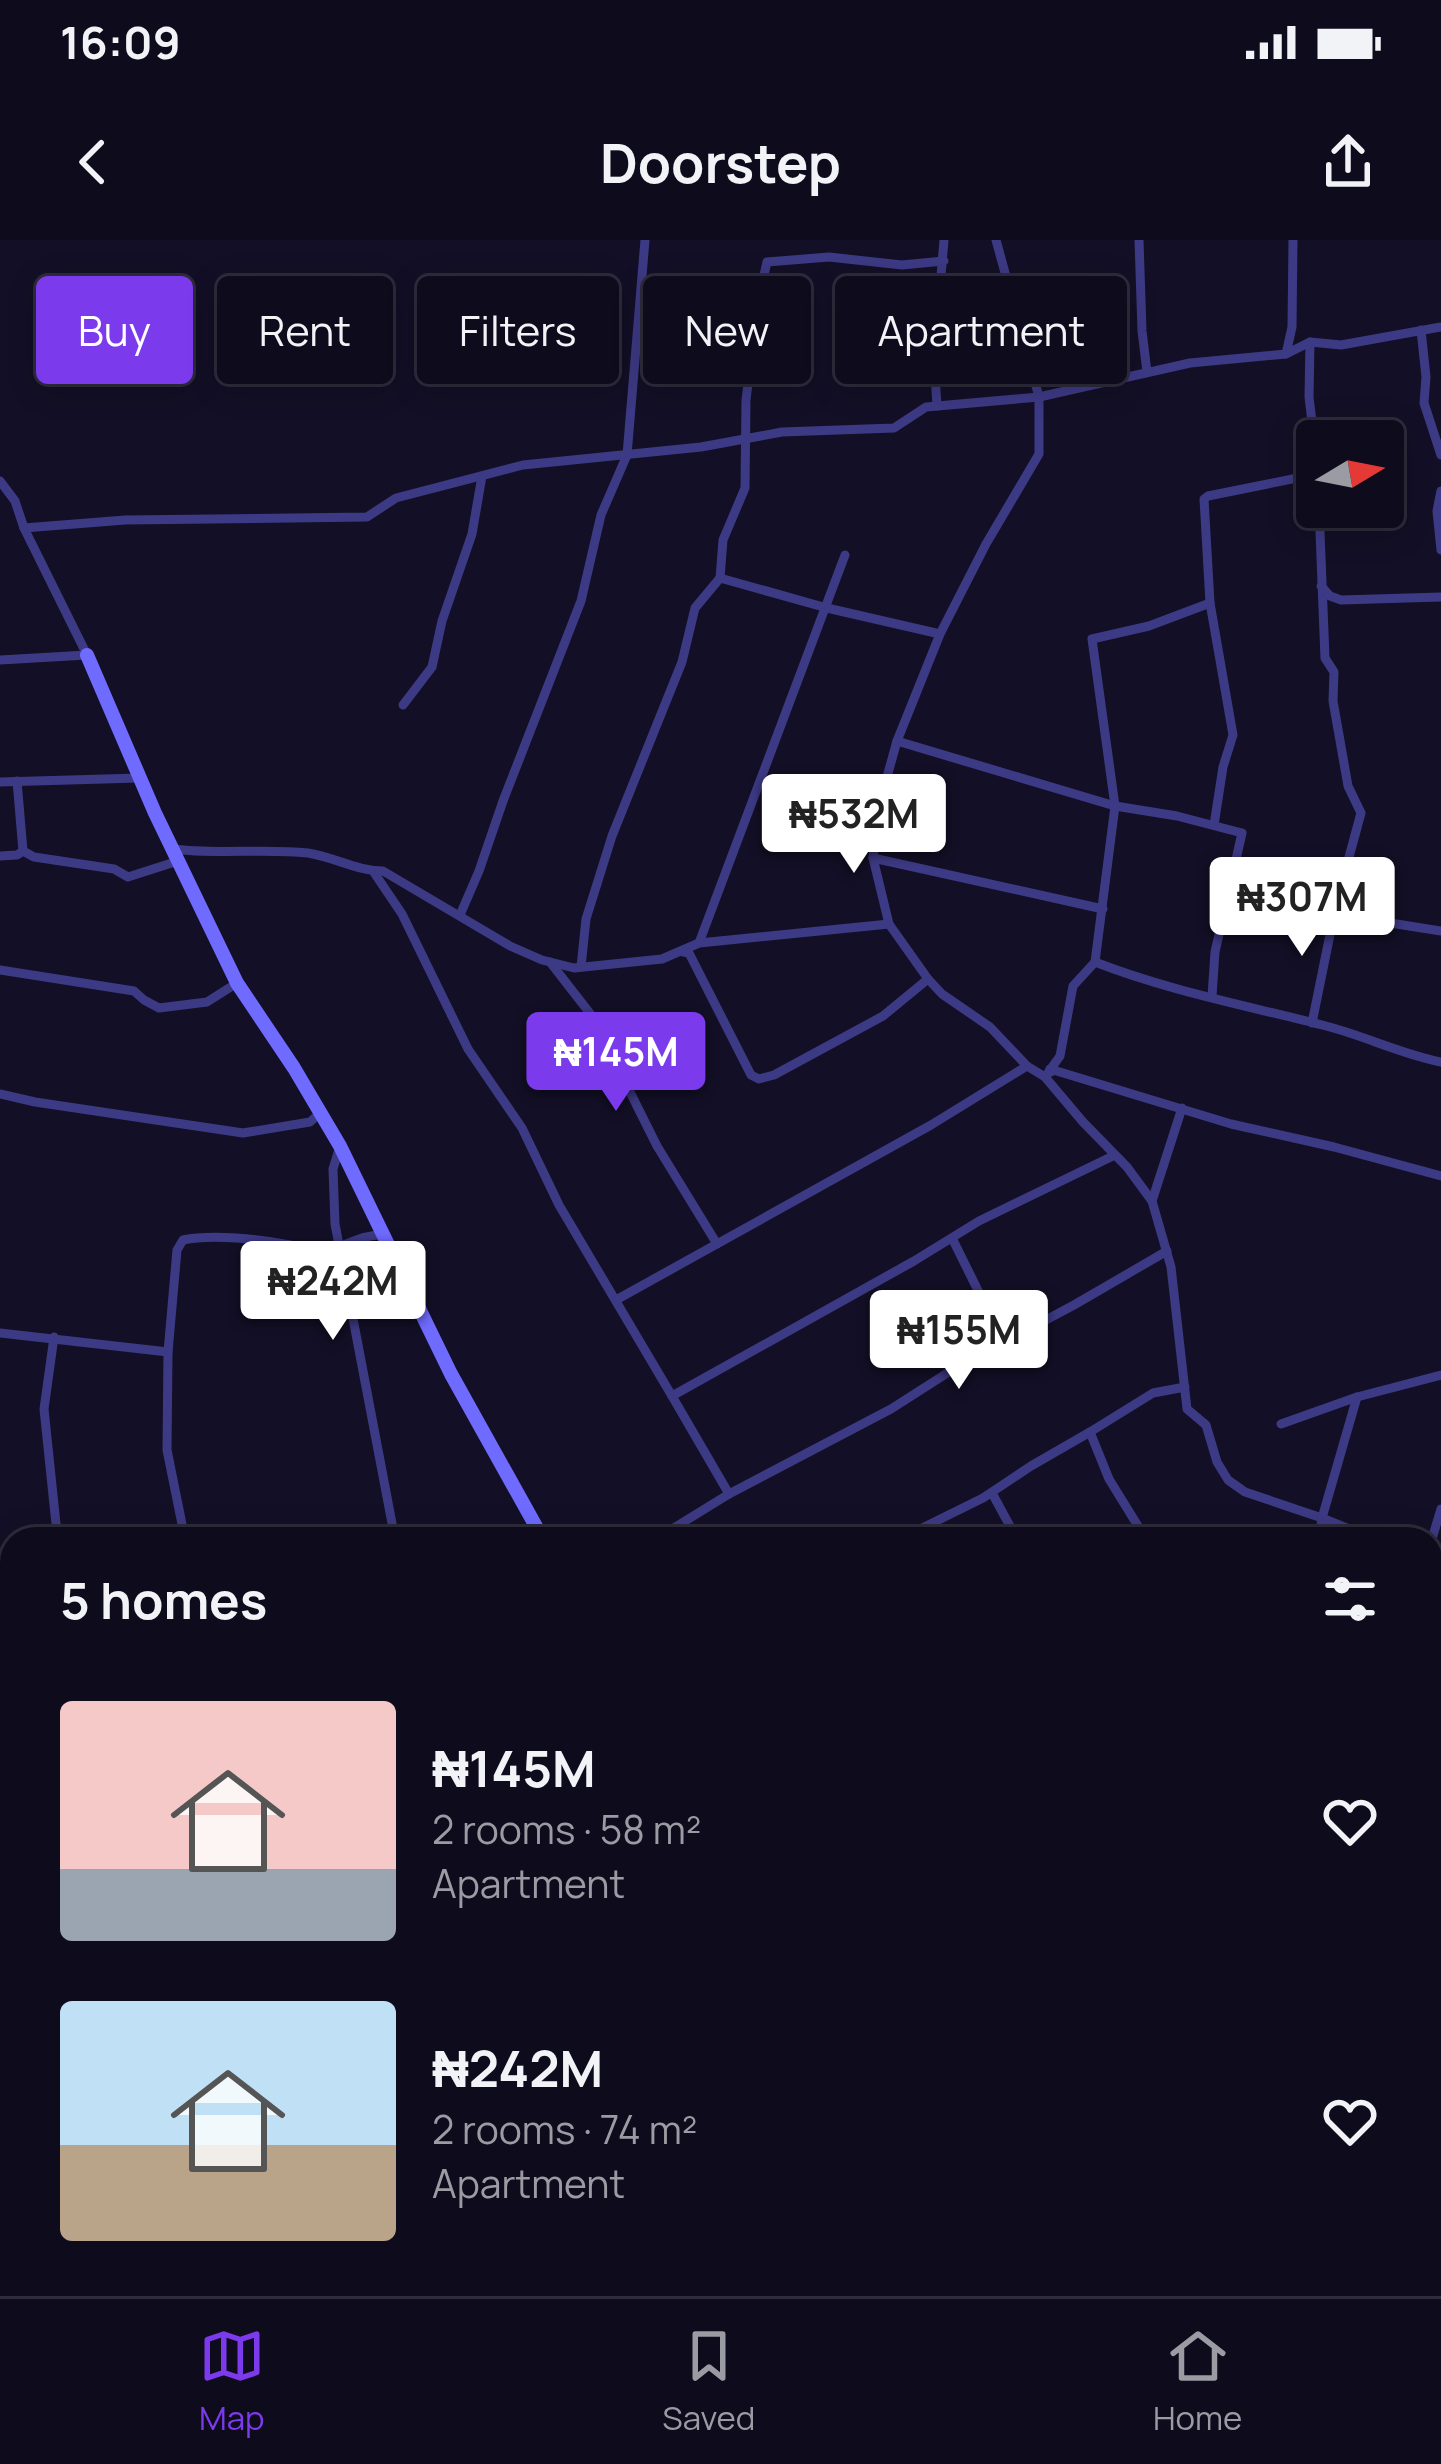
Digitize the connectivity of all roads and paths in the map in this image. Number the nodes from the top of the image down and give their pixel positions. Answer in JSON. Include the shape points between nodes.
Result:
{"nodes":[{"id":1,"x":646,"y":240,"type":"edge"},
{"id":2,"x":944,"y":240,"type":"edge"},
{"id":3,"x":996,"y":240,"type":"edge"},
{"id":4,"x":1139,"y":240,"type":"edge"},
{"id":5,"x":1294,"y":240,"type":"edge"},
{"id":6,"x":944,"y":261,"type":"junction"},
{"id":7,"x":1441,"y":327,"type":"edge"},
{"id":8,"x":1421,"y":330,"type":"junction"},
{"id":9,"x":1310,"y":342,"type":"junction"},
{"id":10,"x":1286,"y":354,"type":"junction"},
{"id":11,"x":1147,"y":372,"type":"junction"},
{"id":12,"x":1039,"y":397,"type":"junction"},
{"id":13,"x":937,"y":406,"type":"junction"},
{"id":14,"x":1312,"y":420,"type":"edge"},
{"id":15,"x":744,"y":439,"type":"junction"},
{"id":16,"x":627,"y":454,"type":"junction"},
{"id":17,"x":1441,"y":455,"type":"edge"},
{"id":18,"x":482,"y":476,"type":"junction"},
{"id":19,"x":1296,"y":478,"type":"edge"},
{"id":20,"x":0,"y":481,"type":"edge"},
{"id":21,"x":1441,"y":491,"type":"edge"},
{"id":22,"x":0,"y":501,"type":"edge"},
{"id":23,"x":15,"y":501,"type":"junction"},
{"id":24,"x":24,"y":528,"type":"junction"},
{"id":25,"x":1320,"y":528,"type":"edge"},
{"id":26,"x":1441,"y":550,"type":"edge"},
{"id":27,"x":845,"y":554,"type":"dead end"},
{"id":28,"x":720,"y":578,"type":"junction"},
{"id":29,"x":1321,"y":586,"type":"junction"},
{"id":30,"x":1441,"y":597,"type":"edge"},
{"id":31,"x":1210,"y":602,"type":"junction"},
{"id":32,"x":826,"y":608,"type":"junction"},
{"id":33,"x":940,"y":634,"type":"junction"},
{"id":34,"x":87,"y":655,"type":"junction"},
{"id":35,"x":0,"y":660,"type":"edge"},
{"id":36,"x":403,"y":704,"type":"dead end"},
{"id":37,"x":897,"y":741,"type":"junction"},
{"id":38,"x":139,"y":778,"type":"junction"},
{"id":39,"x":17,"y":781,"type":"junction"},
{"id":40,"x":0,"y":782,"type":"edge"},
{"id":41,"x":1115,"y":806,"type":"junction"},
{"id":42,"x":1214,"y":825,"type":"junction"},
{"id":43,"x":23,"y":851,"type":"junction"},
{"id":44,"x":176,"y":855,"type":"junction"},
{"id":45,"x":0,"y":856,"type":"edge"},
{"id":46,"x":873,"y":858,"type":"junction"},
{"id":47,"x":373,"y":871,"type":"junction"},
{"id":48,"x":1336,"y":905,"type":"junction"},
{"id":49,"x":1103,"y":909,"type":"junction"},
{"id":50,"x":460,"y":915,"type":"junction"},
{"id":51,"x":889,"y":924,"type":"junction"},
{"id":52,"x":1441,"y":931,"type":"edge"},
{"id":53,"x":699,"y":943,"type":"junction"},
{"id":54,"x":682,"y":952,"type":"junction"},
{"id":55,"x":550,"y":962,"type":"junction"},
{"id":56,"x":1095,"y":962,"type":"junction"},
{"id":57,"x":581,"y":967,"type":"junction"},
{"id":58,"x":0,"y":970,"type":"edge"},
{"id":59,"x":928,"y":979,"type":"junction"},
{"id":60,"x":237,"y":982,"type":"junction"},
{"id":61,"x":1211,"y":996,"type":"junction"},
{"id":62,"x":1312,"y":1023,"type":"junction"},
{"id":63,"x":1441,"y":1062,"type":"edge"},
{"id":64,"x":1027,"y":1066,"type":"junction"},
{"id":65,"x":1047,"y":1073,"type":"junction"},
{"id":66,"x":0,"y":1094,"type":"edge"},
{"id":67,"x":1182,"y":1108,"type":"junction"},
{"id":68,"x":320,"y":1113,"type":"junction"},
{"id":69,"x":340,"y":1146,"type":"junction"},
{"id":70,"x":1115,"y":1155,"type":"junction"},
{"id":71,"x":1441,"y":1176,"type":"edge"},
{"id":72,"x":1152,"y":1201,"type":"junction"},
{"id":73,"x":383,"y":1235,"type":"junction"},
{"id":74,"x":952,"y":1238,"type":"junction"},
{"id":75,"x":717,"y":1244,"type":"junction"},
{"id":76,"x":339,"y":1247,"type":"junction"},
{"id":77,"x":1167,"y":1251,"type":"junction"},
{"id":78,"x":616,"y":1300,"type":"junction"},
{"id":79,"x":0,"y":1333,"type":"edge"},
{"id":80,"x":54,"y":1337,"type":"junction"},
{"id":81,"x":1004,"y":1342,"type":"junction"},
{"id":82,"x":168,"y":1352,"type":"junction"},
{"id":83,"x":1441,"y":1375,"type":"edge"},
{"id":84,"x":1185,"y":1387,"type":"junction"},
{"id":85,"x":673,"y":1396,"type":"junction"},
{"id":86,"x":1357,"y":1397,"type":"junction"},
{"id":87,"x":1281,"y":1424,"type":"dead end"},
{"id":88,"x":1090,"y":1432,"type":"junction"},
{"id":89,"x":992,"y":1492,"type":"junction"},
{"id":90,"x":729,"y":1494,"type":"junction"},
{"id":91,"x":1322,"y":1518,"type":"junction"},
{"id":92,"x":57,"y":1527,"type":"edge"},
{"id":93,"x":183,"y":1527,"type":"edge"},
{"id":94,"x":392,"y":1527,"type":"edge"},
{"id":95,"x":536,"y":1527,"type":"edge"},
{"id":96,"x":675,"y":1527,"type":"edge"},
{"id":97,"x":923,"y":1527,"type":"edge"},
{"id":98,"x":1011,"y":1527,"type":"edge"},
{"id":99,"x":1139,"y":1527,"type":"edge"},
{"id":100,"x":1321,"y":1527,"type":"edge"},
{"id":101,"x":1344,"y":1527,"type":"edge"}],
"edges":[{"from":1,"to":16,"type":"street"},
{"from":2,"to":6,"type":"street"},
{"from":3,"to":12,"type":"street"},
{"from":4,"to":11,"type":"street"},
{"from":5,"to":10,"type":"street"},
{"from":6,"to":13,"type":"street"},
{"from":6,"to":15,"type":"street","via":[[766,262]]},
{"from":7,"to":8,"type":"street"},
{"from":8,"to":9,"type":"street","via":[[1341,345]]},
{"from":8,"to":17,"type":"street","via":[[1424,403]]},
{"from":9,"to":10,"type":"street"},
{"from":9,"to":14,"type":"street"},
{"from":10,"to":11,"type":"street"},
{"from":11,"to":12,"type":"street"},
{"from":12,"to":13,"type":"street"},
{"from":12,"to":33,"type":"street","via":[[1039,454]]},
{"from":13,"to":15,"type":"street","via":[[895,428]]},
{"from":15,"to":16,"type":"street"},
{"from":15,"to":28,"type":"street","via":[[745,488],[722,540]]},
{"from":16,"to":18,"type":"street"},
{"from":16,"to":50,"type":"street","via":[[601,514],[581,601]]},
{"from":18,"to":24,"type":"street","via":[[396,498],[367,517]]},
{"from":18,"to":36,"type":"street","via":[[432,667]]},
{"from":19,"to":31,"type":"street","via":[[1204,499]]},
{"from":20,"to":23,"type":"street"},
{"from":21,"to":26,"type":"street"},
{"from":22,"to":23,"type":"street"},
{"from":23,"to":24,"type":"street"},
{"from":24,"to":34,"type":"street"},
{"from":25,"to":29,"type":"street"},
{"from":27,"to":32,"type":"street"},
{"from":28,"to":32,"type":"street"},
{"from":28,"to":57,"type":"street","via":[[695,608],[682,662],[612,836],[586,919]]},
{"from":29,"to":30,"type":"street","via":[[1341,600]]},
{"from":29,"to":48,"type":"street","via":[[1325,658],[1334,673],[1348,786],[1361,813]]},
{"from":31,"to":41,"type":"street","via":[[1092,639]]},
{"from":31,"to":42,"type":"street","via":[[1233,735]]},
{"from":32,"to":33,"type":"street"},
{"from":32,"to":53,"type":"street"},
{"from":33,"to":37,"type":"street"},
{"from":34,"to":35,"type":"street"},
{"from":34,"to":38,"type":"street"},
{"from":37,"to":41,"type":"street"},
{"from":37,"to":46,"type":"street"},
{"from":38,"to":39,"type":"street"},
{"from":38,"to":44,"type":"street"},
{"from":39,"to":40,"type":"street"},
{"from":39,"to":43,"type":"street"},
{"from":41,"to":42,"type":"street"},
{"from":41,"to":49,"type":"street"},
{"from":42,"to":61,"type":"street","via":[[1242,833]]},
{"from":43,"to":44,"type":"street","via":[[128,878]]},
{"from":43,"to":45,"type":"street"},
{"from":44,"to":47,"type":"street","via":[[262,849]]},
{"from":44,"to":60,"type":"street"},
{"from":46,"to":49,"type":"street"},
{"from":46,"to":51,"type":"street"},
{"from":47,"to":50,"type":"street"},
{"from":47,"to":78,"type":"street"},
{"from":48,"to":52,"type":"street"},
{"from":48,"to":62,"type":"street"},
{"from":49,"to":56,"type":"street"},
{"from":50,"to":55,"type":"street"},
{"from":51,"to":53,"type":"street"},
{"from":51,"to":59,"type":"street"},
{"from":53,"to":54,"type":"street"},
{"from":54,"to":57,"type":"street"},
{"from":54,"to":59,"type":"street","via":[[759,1079],[883,1016]]},
{"from":55,"to":57,"type":"street"},
{"from":55,"to":75,"type":"street","via":[[592,1016]]},
{"from":56,"to":61,"type":"street"},
{"from":56,"to":65,"type":"street","via":[[1072,986],[1060,1056]]},
{"from":58,"to":60,"type":"street","via":[[134,991],[159,1008],[207,1002]]},
{"from":59,"to":64,"type":"street"},
{"from":60,"to":68,"type":"street"},
{"from":61,"to":62,"type":"street"},
{"from":62,"to":63,"type":"street"},
{"from":64,"to":65,"type":"street"},
{"from":64,"to":75,"type":"street"},
{"from":65,"to":67,"type":"street"},
{"from":65,"to":70,"type":"street"},
{"from":66,"to":68,"type":"street","via":[[243,1132],[310,1122]]},
{"from":67,"to":71,"type":"street"},
{"from":67,"to":72,"type":"street"},
{"from":68,"to":69,"type":"street"},
{"from":69,"to":73,"type":"street"},
{"from":69,"to":76,"type":"street","via":[[333,1169]]},
{"from":70,"to":72,"type":"street"},
{"from":70,"to":74,"type":"street"},
{"from":72,"to":77,"type":"street"},
{"from":73,"to":76,"type":"street"},
{"from":73,"to":95,"type":"street"},
{"from":74,"to":81,"type":"street"},
{"from":74,"to":85,"type":"street"},
{"from":75,"to":78,"type":"street"},
{"from":76,"to":82,"type":"street","via":[[307,1252],[183,1240]]},
{"from":76,"to":94,"type":"street"},
{"from":77,"to":81,"type":"street"},
{"from":77,"to":84,"type":"street"},
{"from":78,"to":85,"type":"street"},
{"from":79,"to":80,"type":"street"},
{"from":80,"to":82,"type":"street"},
{"from":80,"to":92,"type":"street","via":[[44,1409]]},
{"from":81,"to":90,"type":"street"},
{"from":82,"to":93,"type":"street","via":[[167,1450]]},
{"from":83,"to":86,"type":"street"},
{"from":84,"to":88,"type":"street","via":[[1153,1393]]},
{"from":84,"to":91,"type":"street","via":[[1187,1408],[1206,1425],[1228,1480]]},
{"from":85,"to":90,"type":"street"},
{"from":86,"to":87,"type":"street"},
{"from":86,"to":91,"type":"street"},
{"from":88,"to":89,"type":"street"},
{"from":88,"to":99,"type":"street"},
{"from":89,"to":97,"type":"street"},
{"from":89,"to":98,"type":"street"},
{"from":90,"to":96,"type":"street"},
{"from":91,"to":100,"type":"street"},
{"from":91,"to":101,"type":"street"}]}
